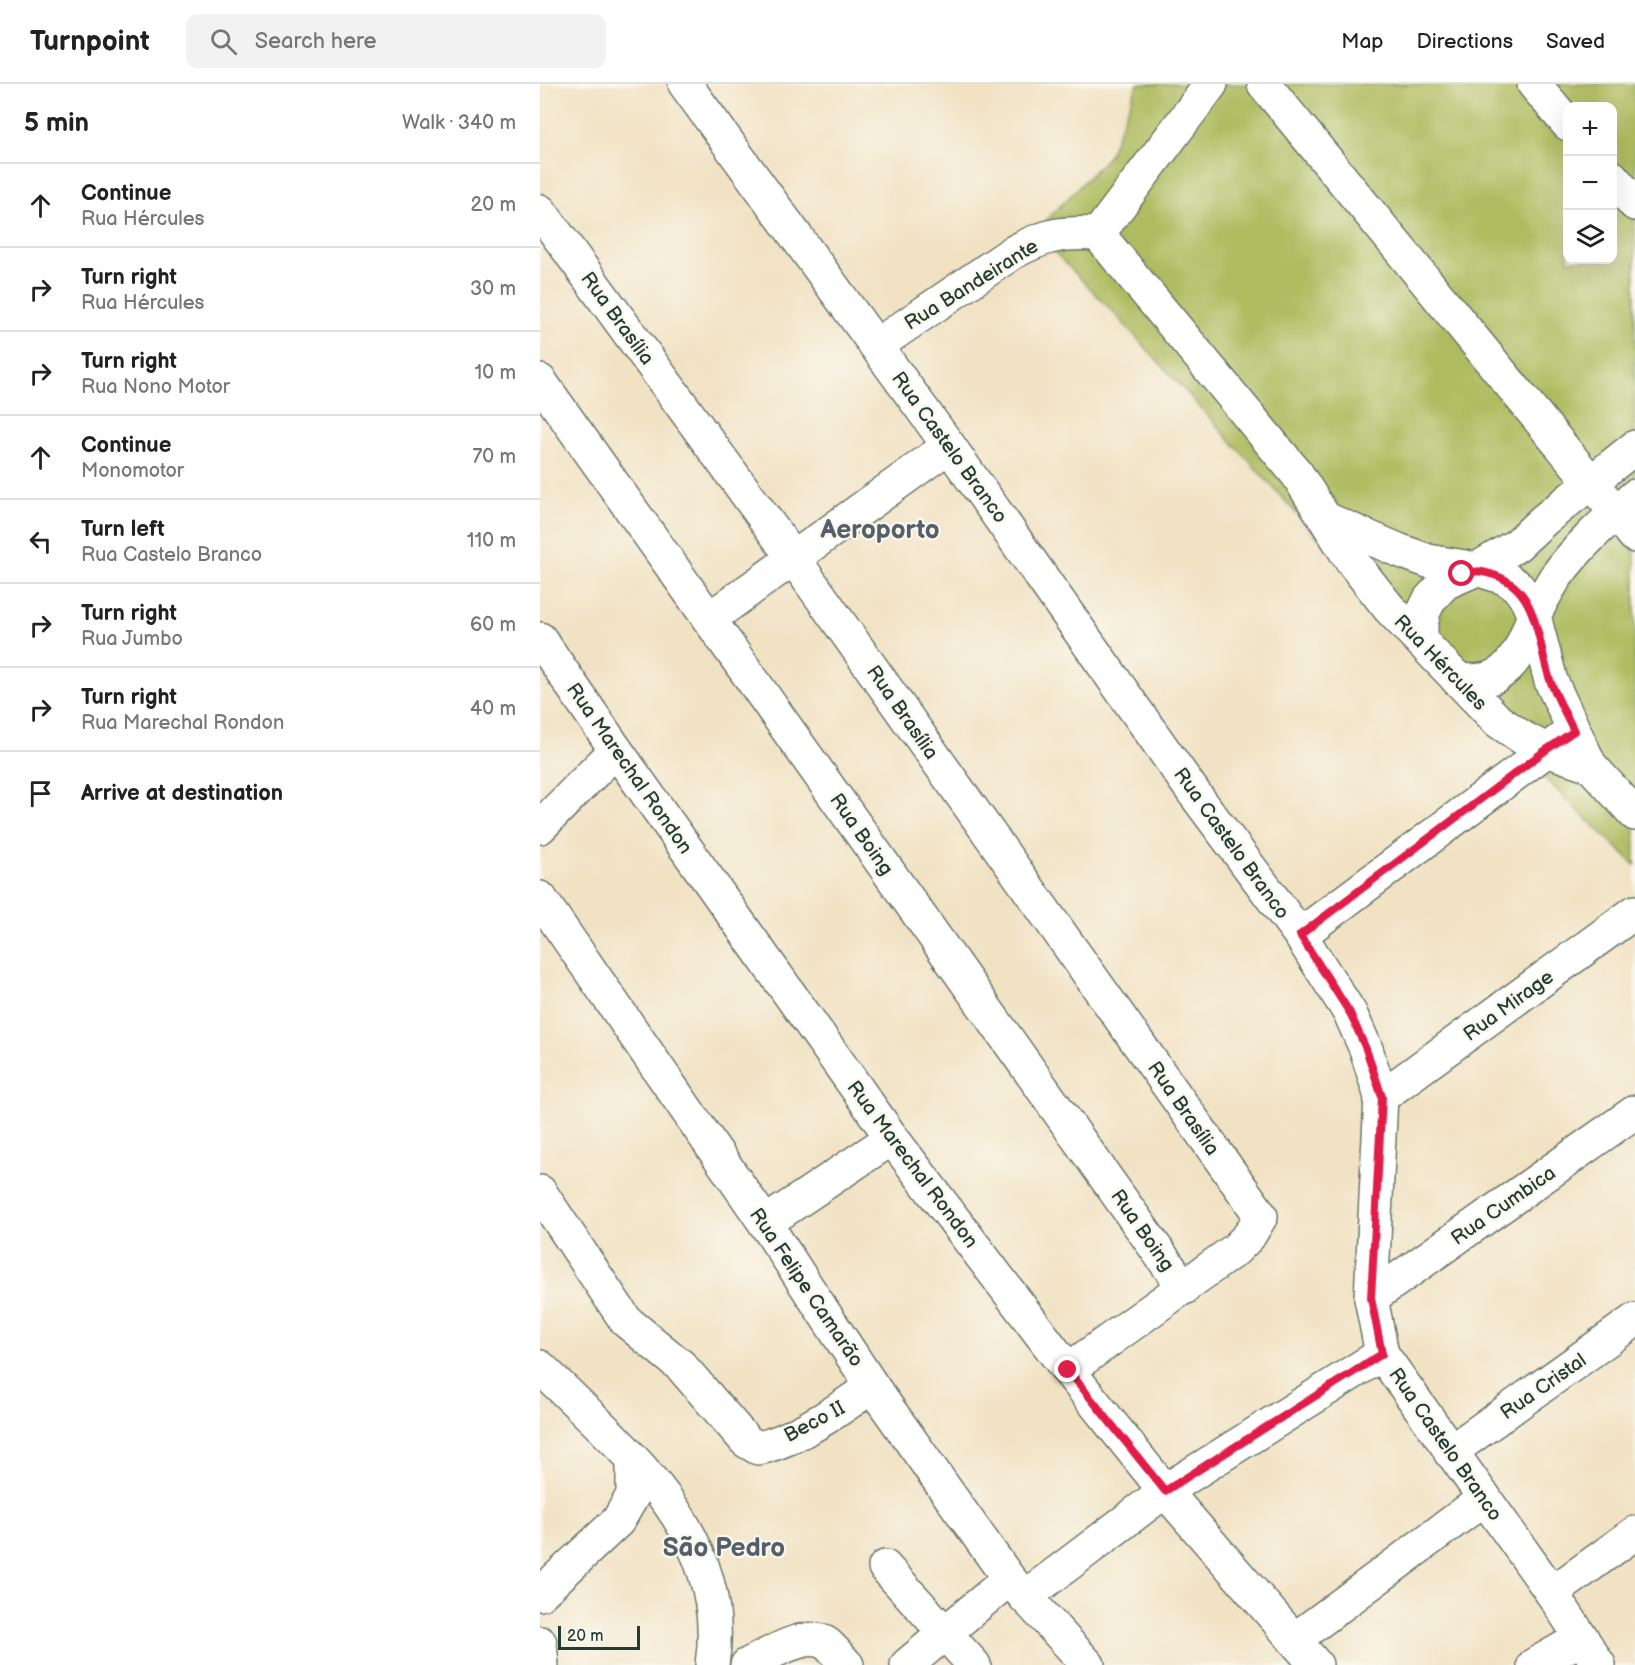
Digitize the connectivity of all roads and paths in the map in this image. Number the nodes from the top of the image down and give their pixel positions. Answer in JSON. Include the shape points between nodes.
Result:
{"nodes":[{"id":1,"x":685,"y":84,"type":"edge"},
{"id":2,"x":1211,"y":84,"type":"edge"},
{"id":3,"x":1264,"y":84,"type":"edge"},
{"id":4,"x":1534,"y":84,"type":"edge"},
{"id":5,"x":1563,"y":118,"type":"edge"},
{"id":6,"x":1617,"y":183,"type":"edge"},
{"id":7,"x":1635,"y":204,"type":"edge"},
{"id":8,"x":540,"y":211,"type":"edge"},
{"id":9,"x":1098,"y":234,"type":"junction"},
{"id":10,"x":877,"y":345,"type":"junction"},
{"id":11,"x":540,"y":381,"type":"edge"},
{"id":12,"x":949,"y":446,"type":"junction"},
{"id":13,"x":1635,"y":447,"type":"edge"},
{"id":14,"x":1592,"y":483,"type":"junction"},
{"id":15,"x":1629,"y":514,"type":"edge"},
{"id":16,"x":1326,"y":519,"type":"junction"},
{"id":17,"x":794,"y":558,"type":"junction"},
{"id":18,"x":1478,"y":569,"type":"junction"},
{"id":19,"x":1533,"y":616,"type":"junction"},
{"id":20,"x":709,"y":619,"type":"junction"},
{"id":21,"x":540,"y":639,"type":"edge"},
{"id":22,"x":1421,"y":639,"type":"junction"},
{"id":23,"x":1456,"y":679,"type":"junction"},
{"id":24,"x":1574,"y":731,"type":"junction"},
{"id":25,"x":616,"y":750,"type":"junction"},
{"id":26,"x":1546,"y":750,"type":"junction"},
{"id":27,"x":1590,"y":765,"type":"junction"},
{"id":28,"x":1635,"y":814,"type":"edge"},
{"id":29,"x":540,"y":827,"type":"edge"},
{"id":30,"x":540,"y":898,"type":"edge"},
{"id":31,"x":1635,"y":912,"type":"edge"},
{"id":32,"x":1300,"y":935,"type":"junction"},
{"id":33,"x":1382,"y":1097,"type":"junction"},
{"id":34,"x":1635,"y":1112,"type":"edge"},
{"id":35,"x":892,"y":1138,"type":"junction"},
{"id":36,"x":540,"y":1192,"type":"edge"},
{"id":37,"x":1261,"y":1216,"type":"joint"},
{"id":38,"x":765,"y":1223,"type":"junction"},
{"id":39,"x":1184,"y":1288,"type":"junction"},
{"id":40,"x":1371,"y":1298,"type":"junction"},
{"id":41,"x":1635,"y":1320,"type":"edge"},
{"id":42,"x":1382,"y":1354,"type":"junction"},
{"id":43,"x":540,"y":1367,"type":"edge"},
{"id":44,"x":1068,"y":1370,"type":"junction"},
{"id":45,"x":872,"y":1386,"type":"junction"},
{"id":46,"x":1450,"y":1452,"type":"junction"},
{"id":47,"x":633,"y":1460,"type":"junction"},
{"id":48,"x":1165,"y":1491,"type":"junction"},
{"id":49,"x":1485,"y":1498,"type":"junction"},
{"id":50,"x":1635,"y":1533,"type":"edge"},
{"id":51,"x":885,"y":1567,"type":"dead end"},
{"id":52,"x":1017,"y":1588,"type":"junction"},
{"id":53,"x":1552,"y":1593,"type":"junction"},
{"id":54,"x":540,"y":1594,"type":"edge"},
{"id":55,"x":945,"y":1634,"type":"junction"},
{"id":56,"x":1582,"y":1638,"type":"junction"},
{"id":57,"x":1294,"y":1640,"type":"junction"},
{"id":58,"x":540,"y":1643,"type":"edge"},
{"id":59,"x":543,"y":1665,"type":"edge"},
{"id":60,"x":712,"y":1665,"type":"edge"},
{"id":61,"x":747,"y":1665,"type":"edge"},
{"id":62,"x":847,"y":1665,"type":"edge"},
{"id":63,"x":907,"y":1665,"type":"edge"},
{"id":64,"x":974,"y":1665,"type":"edge"},
{"id":65,"x":1088,"y":1665,"type":"edge"},
{"id":66,"x":1316,"y":1665,"type":"edge"},
{"id":67,"x":1534,"y":1665,"type":"edge"},
{"id":68,"x":1599,"y":1665,"type":"edge"}],
"edges":[{"from":1,"to":10,"type":"street","name":"Rua Castelo Branco"},
{"from":2,"to":9,"type":"street"},
{"from":3,"to":14,"type":"street"},
{"from":4,"to":5,"type":"street"},
{"from":6,"to":7,"type":"street"},
{"from":8,"to":17,"type":"street","name":"Rua Brasília"},
{"from":9,"to":10,"type":"street","name":"Rua Bandeirante","via":[[1059,234],[1027,245]]},
{"from":9,"to":16,"type":"street","name":"Rua Hércules","via":[[1297,474]]},
{"from":10,"to":12,"type":"street","name":"Rua Castelo Branco"},
{"from":11,"to":20,"type":"street","name":"Rua Boing"},
{"from":12,"to":17,"type":"street"},
{"from":12,"to":32,"type":"street","name":"Rua Castelo Branco"},
{"from":13,"to":14,"type":"street"},
{"from":14,"to":15,"type":"street"},
{"from":14,"to":18,"type":"street","via":[[1517,545]]},
{"from":15,"to":19,"type":"street","via":[[1575,554]]},
{"from":16,"to":18,"type":"street","name":"Rua Hércules","via":[[1428,561]]},
{"from":16,"to":22,"type":"street","name":"Rua Hércules","via":[[1375,591]]},
{"from":17,"to":20,"type":"street"},
{"from":17,"to":37,"type":"street","name":"Rua Brasília"},
{"from":18,"to":19,"type":"street","name":"Rua Hércules","via":[[1517,586]]},
{"from":18,"to":22,"type":"street","via":[[1445,583],[1430,599],[1424,611]]},
{"from":19,"to":23,"type":"street","via":[[1514,661],[1502,672],[1472,682]]},
{"from":19,"to":24,"type":"street","name":"Rua Hércules","via":[[1551,681]]},
{"from":20,"to":39,"type":"street","name":"Rua Boing"},
{"from":21,"to":25,"type":"street","name":"Rua Marechal Rondon"},
{"from":22,"to":23,"type":"street","name":"Rua Hércules"},
{"from":23,"to":26,"type":"street","name":"Rua Hércules","via":[[1498,721]]},
{"from":24,"to":26,"type":"street"},
{"from":24,"to":27,"type":"street","name":"Rua Hércules"},
{"from":25,"to":29,"type":"street"},
{"from":25,"to":35,"type":"street","name":"Rua Marechal Rondon"},
{"from":26,"to":27,"type":"street","name":"Rua Hércules"},
{"from":26,"to":32,"type":"street"},
{"from":27,"to":28,"type":"street","name":"Rua Hércules"},
{"from":30,"to":38,"type":"street","name":"Rua Felipe Camarão"},
{"from":31,"to":33,"type":"street","name":"Rua Mirage"},
{"from":32,"to":33,"type":"street","name":"Rua Castelo Branco","via":[[1350,1013]]},
{"from":33,"to":40,"type":"street","name":"Rua Castelo Branco"},
{"from":34,"to":40,"type":"street","name":"Rua Cumbica"},
{"from":35,"to":38,"type":"street"},
{"from":35,"to":44,"type":"street","name":"Rua Marechal Rondon"},
{"from":36,"to":45,"type":"street","name":"Beco II","via":[[626,1321],[681,1366],[740,1436],[753,1445],[759,1448],[793,1434],[836,1412]]},
{"from":37,"to":39,"type":"street","name":"Rua Boing","via":[[1235,1250]]},
{"from":38,"to":45,"type":"street","name":"Rua Felipe Camarão"},
{"from":39,"to":44,"type":"street","name":"Rua Boing"},
{"from":40,"to":42,"type":"street","name":"Rua Castelo Branco"},
{"from":41,"to":46,"type":"street","name":"Rua Cristal"},
{"from":42,"to":46,"type":"street","name":"Rua Castelo Branco"},
{"from":42,"to":48,"type":"street"},
{"from":43,"to":47,"type":"street"},
{"from":44,"to":48,"type":"street","name":"Rua Marechal Rondon"},
{"from":45,"to":52,"type":"street","name":"Rua Felipe Camarão"},
{"from":46,"to":49,"type":"street","name":"Rua Castelo Branco"},
{"from":47,"to":54,"type":"street","via":[[633,1495],[618,1521]]},
{"from":47,"to":60,"type":"street","via":[[679,1515],[702,1564],[711,1589]]},
{"from":48,"to":52,"type":"street"},
{"from":48,"to":57,"type":"street","name":"Rua Marechal Rondon"},
{"from":49,"to":53,"type":"street","name":"Rua Castelo Branco"},
{"from":49,"to":57,"type":"street"},
{"from":50,"to":53,"type":"street"},
{"from":51,"to":55,"type":"street"},
{"from":52,"to":55,"type":"street"},
{"from":52,"to":65,"type":"street","name":"Rua Felipe Camarão"},
{"from":53,"to":56,"type":"street","name":"Rua Castelo Branco"},
{"from":55,"to":63,"type":"street"},
{"from":55,"to":64,"type":"street"},
{"from":56,"to":67,"type":"street"},
{"from":56,"to":68,"type":"street","name":"Rua Castelo Branco"},
{"from":57,"to":66,"type":"street","name":"Rua Marechal Rondon"},
{"from":58,"to":59,"type":"street"},
{"from":61,"to":62,"type":"street","via":[[800,1640],[811,1639],[826,1644]]}]}
